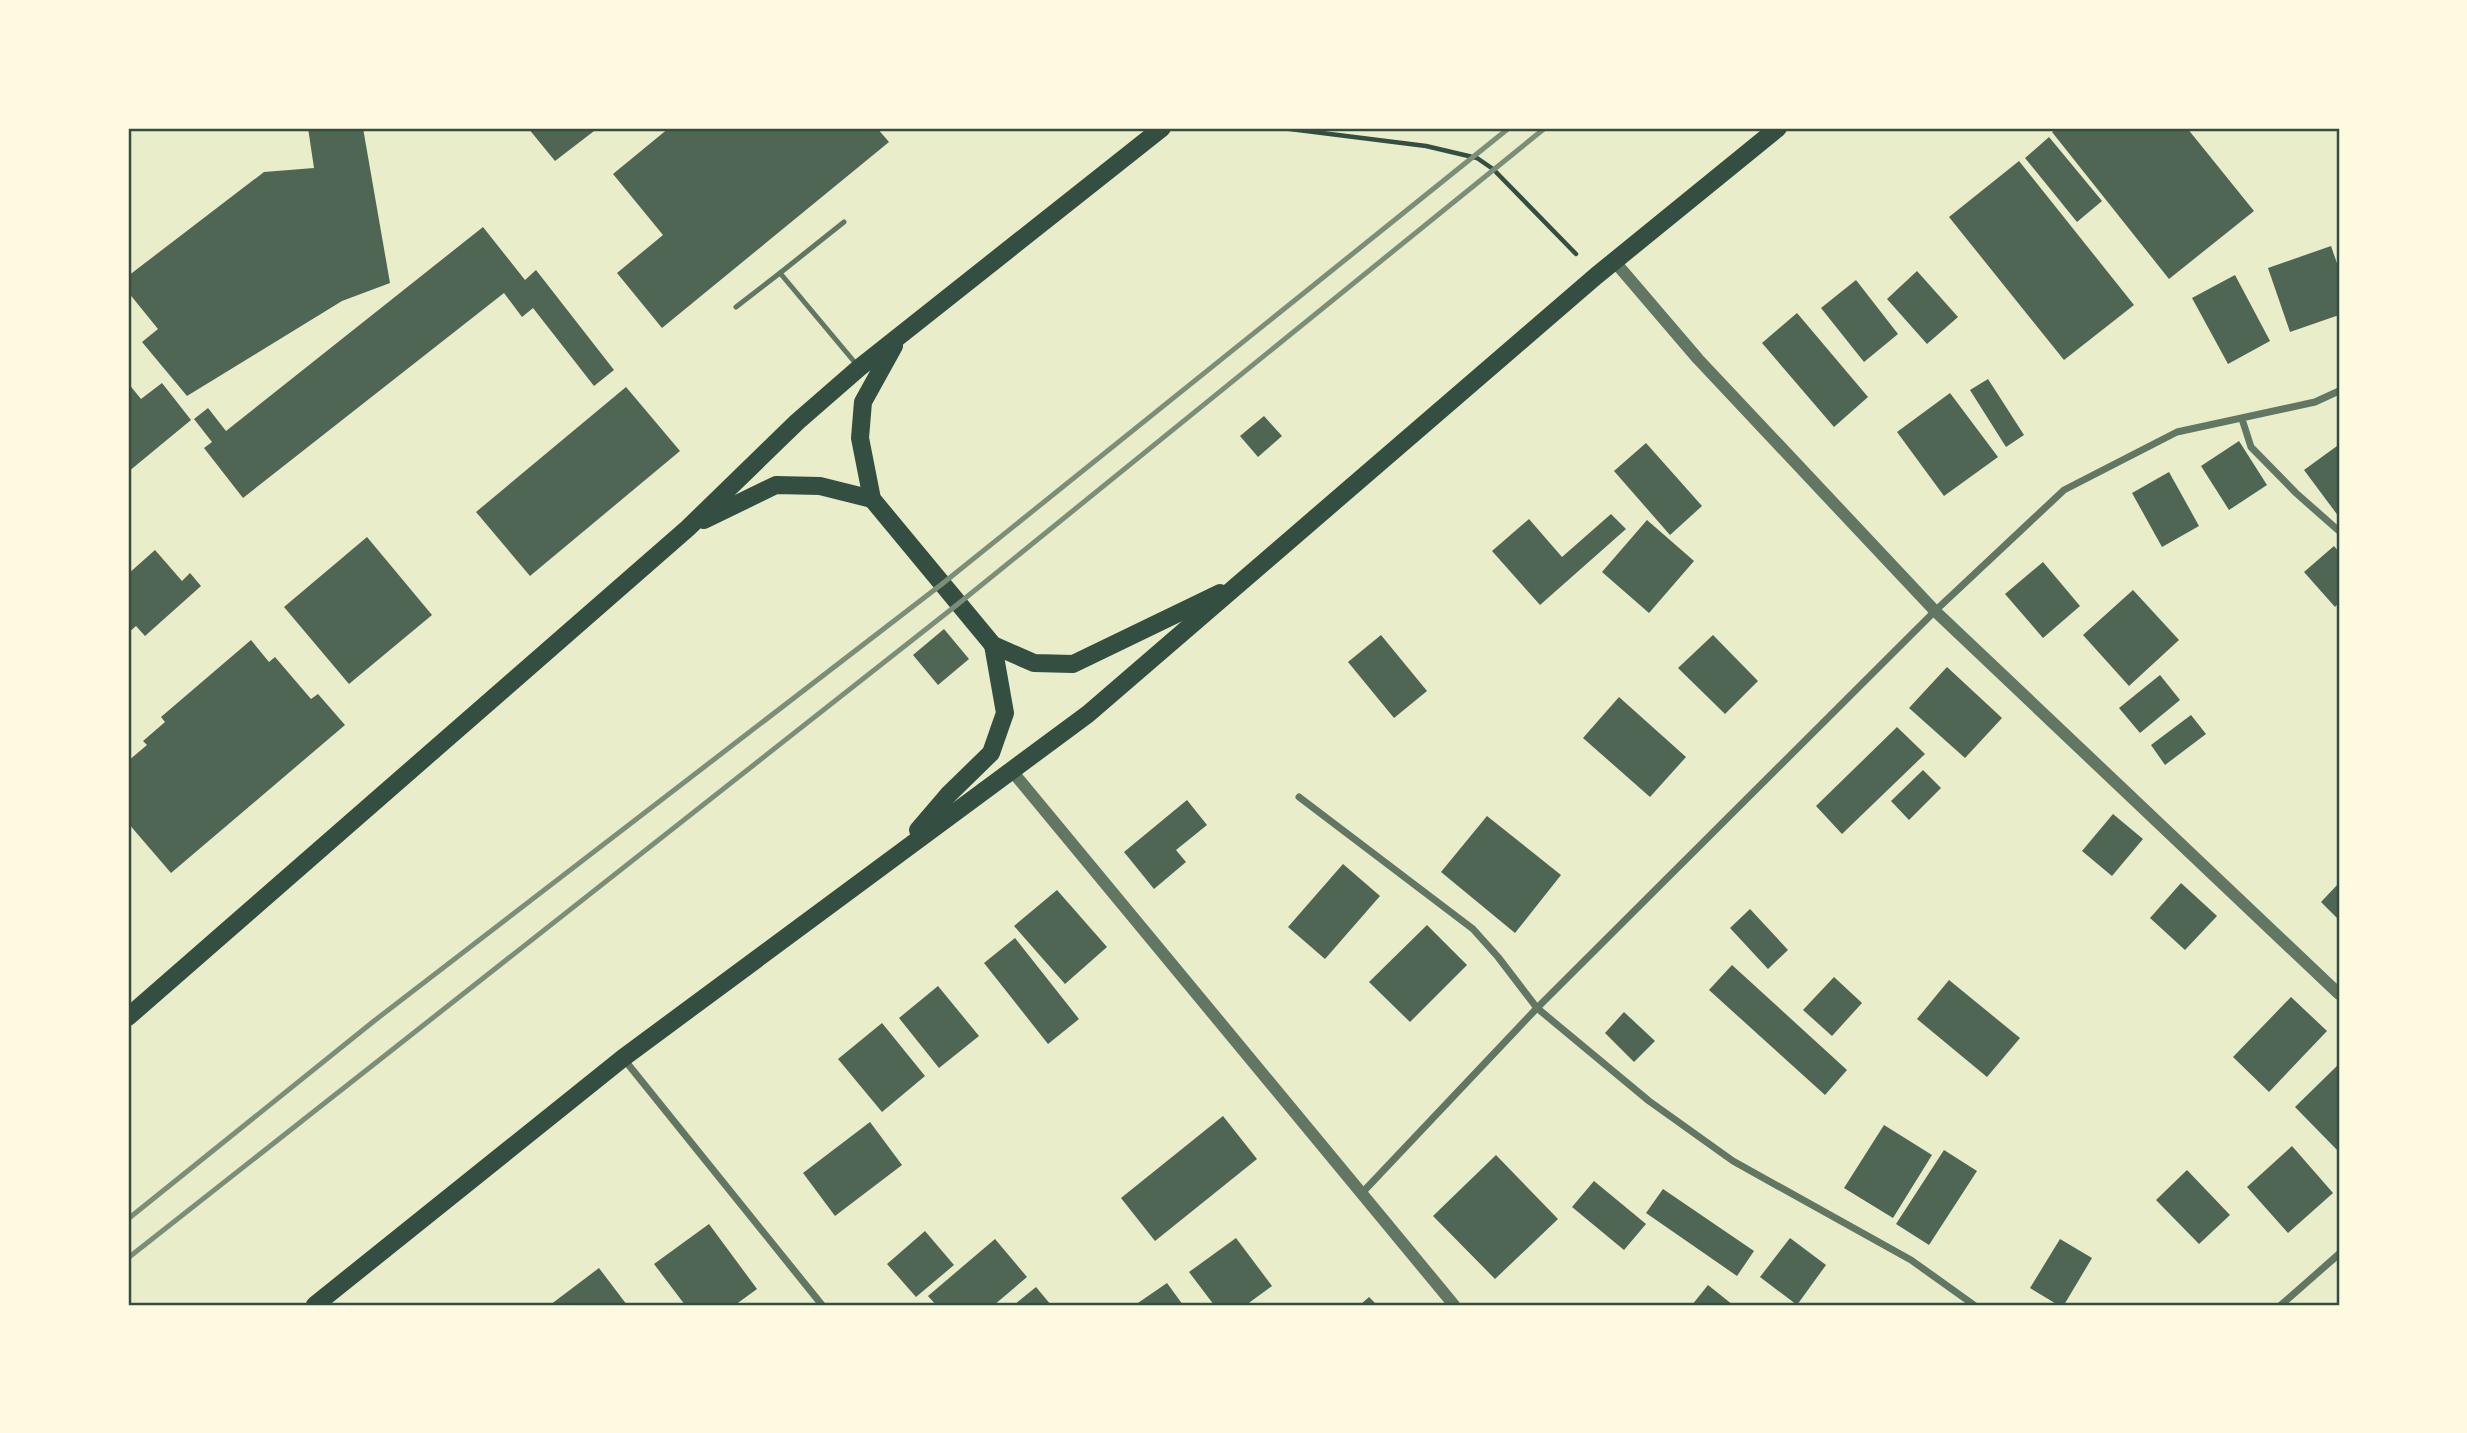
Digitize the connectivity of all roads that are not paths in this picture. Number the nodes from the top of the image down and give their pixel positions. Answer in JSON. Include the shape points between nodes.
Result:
{"nodes":[{"id":1,"x":1162,"y":128,"type":"edge"},
{"id":2,"x":1778,"y":128,"type":"edge"},
{"id":3,"x":844,"y":222,"type":"dead end"},
{"id":4,"x":1615,"y":262,"type":"junction"},
{"id":5,"x":779,"y":273,"type":"junction"},
{"id":6,"x":736,"y":307,"type":"dead end"},
{"id":7,"x":900,"y":336,"type":"junction"},
{"id":8,"x":859,"y":368,"type":"junction"},
{"id":9,"x":2339,"y":391,"type":"edge"},
{"id":10,"x":2242,"y":419,"type":"junction"},
{"id":11,"x":872,"y":499,"type":"junction"},
{"id":12,"x":688,"y":528,"type":"junction"},
{"id":13,"x":2339,"y":531,"type":"edge"},
{"id":14,"x":1239,"y":585,"type":"junction"},
{"id":15,"x":1935,"y":611,"type":"junction"},
{"id":16,"x":993,"y":645,"type":"junction"},
{"id":17,"x":1012,"y":771,"type":"junction"},
{"id":18,"x":1299,"y":797,"type":"dead end"},
{"id":19,"x":897,"y":854,"type":"junction"},
{"id":20,"x":2339,"y":994,"type":"edge"},
{"id":21,"x":1537,"y":1008,"type":"junction"},
{"id":22,"x":128,"y":1017,"type":"edge"},
{"id":23,"x":623,"y":1058,"type":"junction"},
{"id":24,"x":1362,"y":1193,"type":"junction"},
{"id":25,"x":2339,"y":1254,"type":"edge"},
{"id":26,"x":315,"y":1305,"type":"edge"},
{"id":27,"x":822,"y":1305,"type":"edge"},
{"id":28,"x":1454,"y":1305,"type":"edge"},
{"id":29,"x":1974,"y":1305,"type":"edge"},
{"id":30,"x":2281,"y":1305,"type":"edge"}],
"edges":[{"from":1,"to":7,"type":"main road"},
{"from":2,"to":4,"type":"main road"},
{"from":3,"to":5,"type":"lane"},
{"from":4,"to":14,"type":"main road"},
{"from":4,"to":15,"type":"street","via":[[1698,359]]},
{"from":5,"to":6,"type":"lane"},
{"from":5,"to":8,"type":"lane"},
{"from":7,"to":8,"type":"main road"},
{"from":7,"to":11,"type":"main road","via":[[863,402],[860,438]]},
{"from":8,"to":12,"type":"main road"},
{"from":9,"to":10,"type":"street","via":[[2315,402]]},
{"from":10,"to":13,"type":"street","via":[[2251,447]]},
{"from":10,"to":15,"type":"street","via":[[2177,432],[2064,491]]},
{"from":11,"to":12,"type":"main road","via":[[820,486],[776,485]]},
{"from":11,"to":16,"type":"main road"},
{"from":12,"to":22,"type":"main road"},
{"from":14,"to":16,"type":"main road","via":[[1073,664],[1034,663]]},
{"from":14,"to":17,"type":"main road"},
{"from":15,"to":20,"type":"street"},
{"from":15,"to":21,"type":"street"},
{"from":16,"to":19,"type":"main road","via":[[1004,713],[991,753]]},
{"from":17,"to":19,"type":"main road"},
{"from":17,"to":24,"type":"street"},
{"from":18,"to":21,"type":"street","via":[[1473,929]]},
{"from":19,"to":23,"type":"main road"},
{"from":21,"to":24,"type":"street"},
{"from":21,"to":29,"type":"street","via":[[1649,1101],[1733,1161],[1911,1260]]},
{"from":23,"to":26,"type":"main road"},
{"from":23,"to":27,"type":"street"},
{"from":24,"to":28,"type":"street"},
{"from":25,"to":30,"type":"street"}]}
